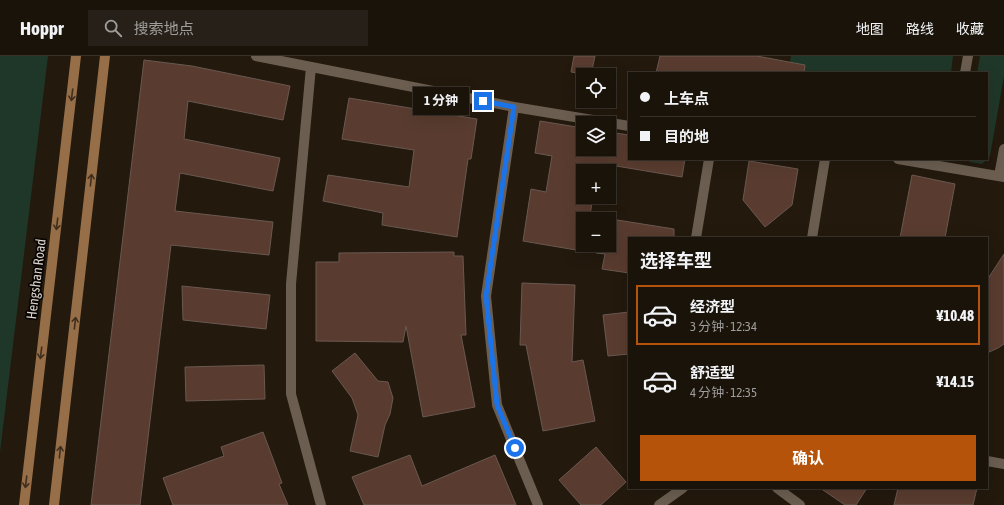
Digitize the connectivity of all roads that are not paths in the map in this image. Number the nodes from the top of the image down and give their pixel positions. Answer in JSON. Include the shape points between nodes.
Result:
{"nodes":[{"id":1,"x":76,"y":56,"type":"edge"},
{"id":2,"x":105,"y":56,"type":"edge"},
{"id":3,"x":256,"y":56,"type":"edge"},
{"id":4,"x":968,"y":56,"type":"edge"},
{"id":5,"x":310,"y":67,"type":"junction"},
{"id":6,"x":965,"y":72,"type":"edge"},
{"id":7,"x":514,"y":107,"type":"junction"},
{"id":8,"x":628,"y":126,"type":"edge"},
{"id":9,"x":1004,"y":150,"type":"edge"},
{"id":10,"x":708,"y":160,"type":"edge"},
{"id":11,"x":825,"y":160,"type":"edge"},
{"id":12,"x":911,"y":160,"type":"edge"},
{"id":13,"x":950,"y":163,"type":"edge"},
{"id":14,"x":1002,"y":177,"type":"edge"},
{"id":15,"x":696,"y":237,"type":"edge"},
{"id":16,"x":812,"y":237,"type":"edge"},
{"id":17,"x":988,"y":461,"type":"edge"},
{"id":18,"x":1004,"y":464,"type":"edge"},
{"id":19,"x":682,"y":489,"type":"edge"},
{"id":20,"x":778,"y":489,"type":"edge"},
{"id":21,"x":24,"y":505,"type":"edge"},
{"id":22,"x":54,"y":505,"type":"edge"},
{"id":23,"x":321,"y":505,"type":"edge"},
{"id":24,"x":538,"y":505,"type":"edge"},
{"id":25,"x":659,"y":505,"type":"edge"},
{"id":26,"x":800,"y":505,"type":"edge"}],
"edges":[{"from":1,"to":21,"type":"street","name":"Hengshan Road","one_way":true},
{"from":22,"to":2,"type":"street","one_way":true},
{"from":3,"to":5,"type":"street"},
{"from":4,"to":6,"type":"street"},
{"from":5,"to":7,"type":"street"},
{"from":5,"to":23,"type":"street","via":[[291,284],[291,394]]},
{"from":7,"to":8,"type":"street"},
{"from":7,"to":24,"type":"street","via":[[486,296],[497,405]]},
{"from":9,"to":14,"type":"street"},
{"from":10,"to":15,"type":"street"},
{"from":11,"to":16,"type":"street"},
{"from":12,"to":13,"type":"street"},
{"from":13,"to":14,"type":"street"},
{"from":17,"to":18,"type":"street"},
{"from":19,"to":25,"type":"street"},
{"from":20,"to":26,"type":"street"}]}
